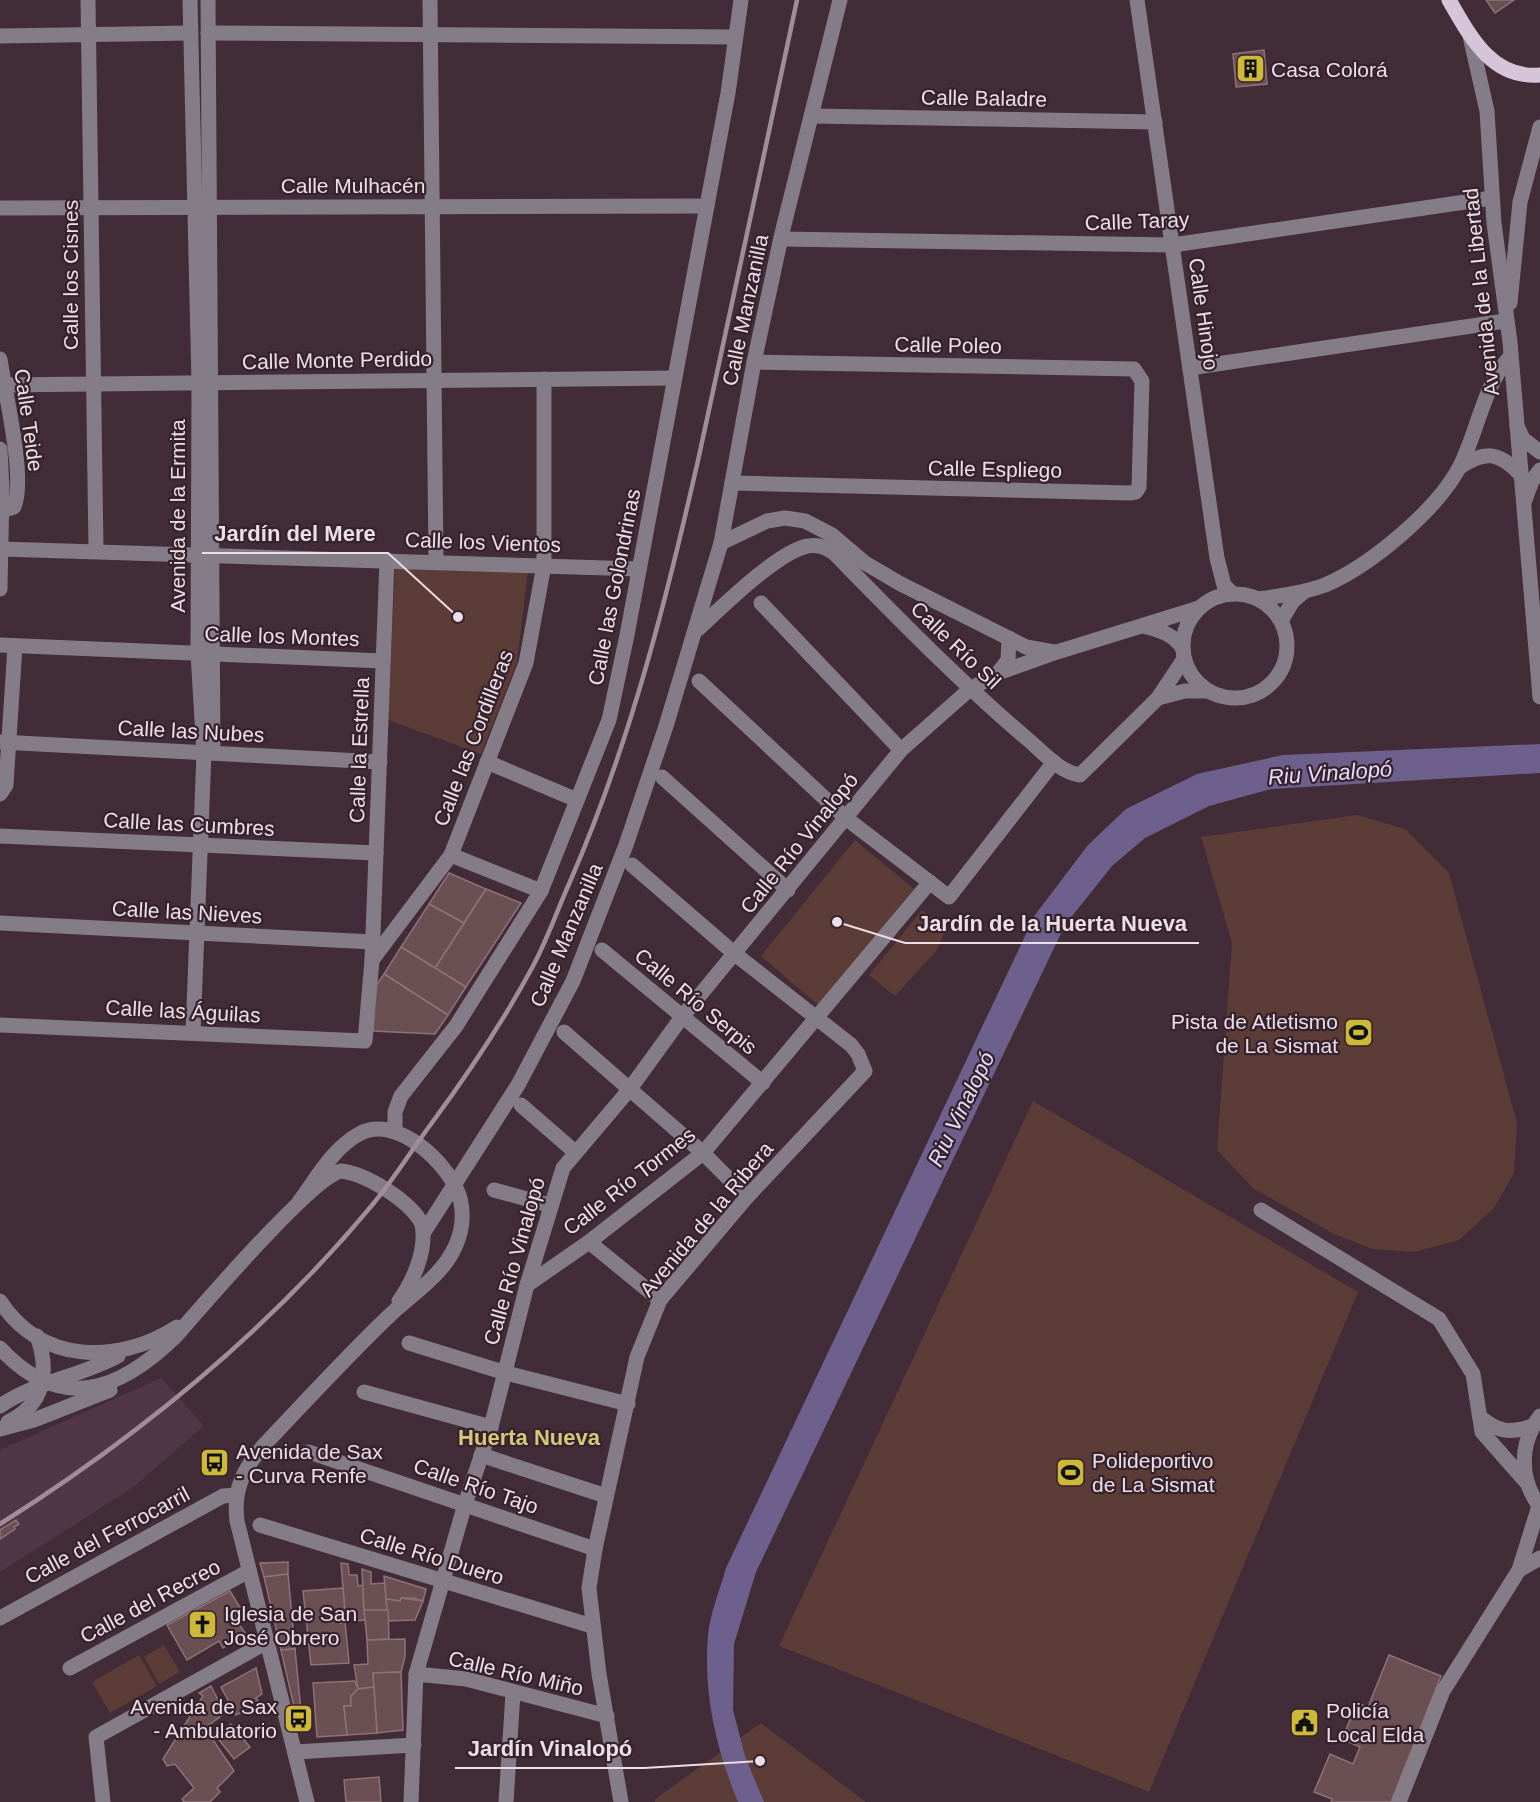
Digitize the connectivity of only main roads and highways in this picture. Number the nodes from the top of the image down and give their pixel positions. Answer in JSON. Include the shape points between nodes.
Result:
{"nodes":[{"id":1,"x":1449,"y":0,"type":"edge"},
{"id":2,"x":1540,"y":75,"type":"edge"}],
"edges":[{"from":1,"to":2,"type":"main road","via":[[1484,54],[1502,68]]}]}
